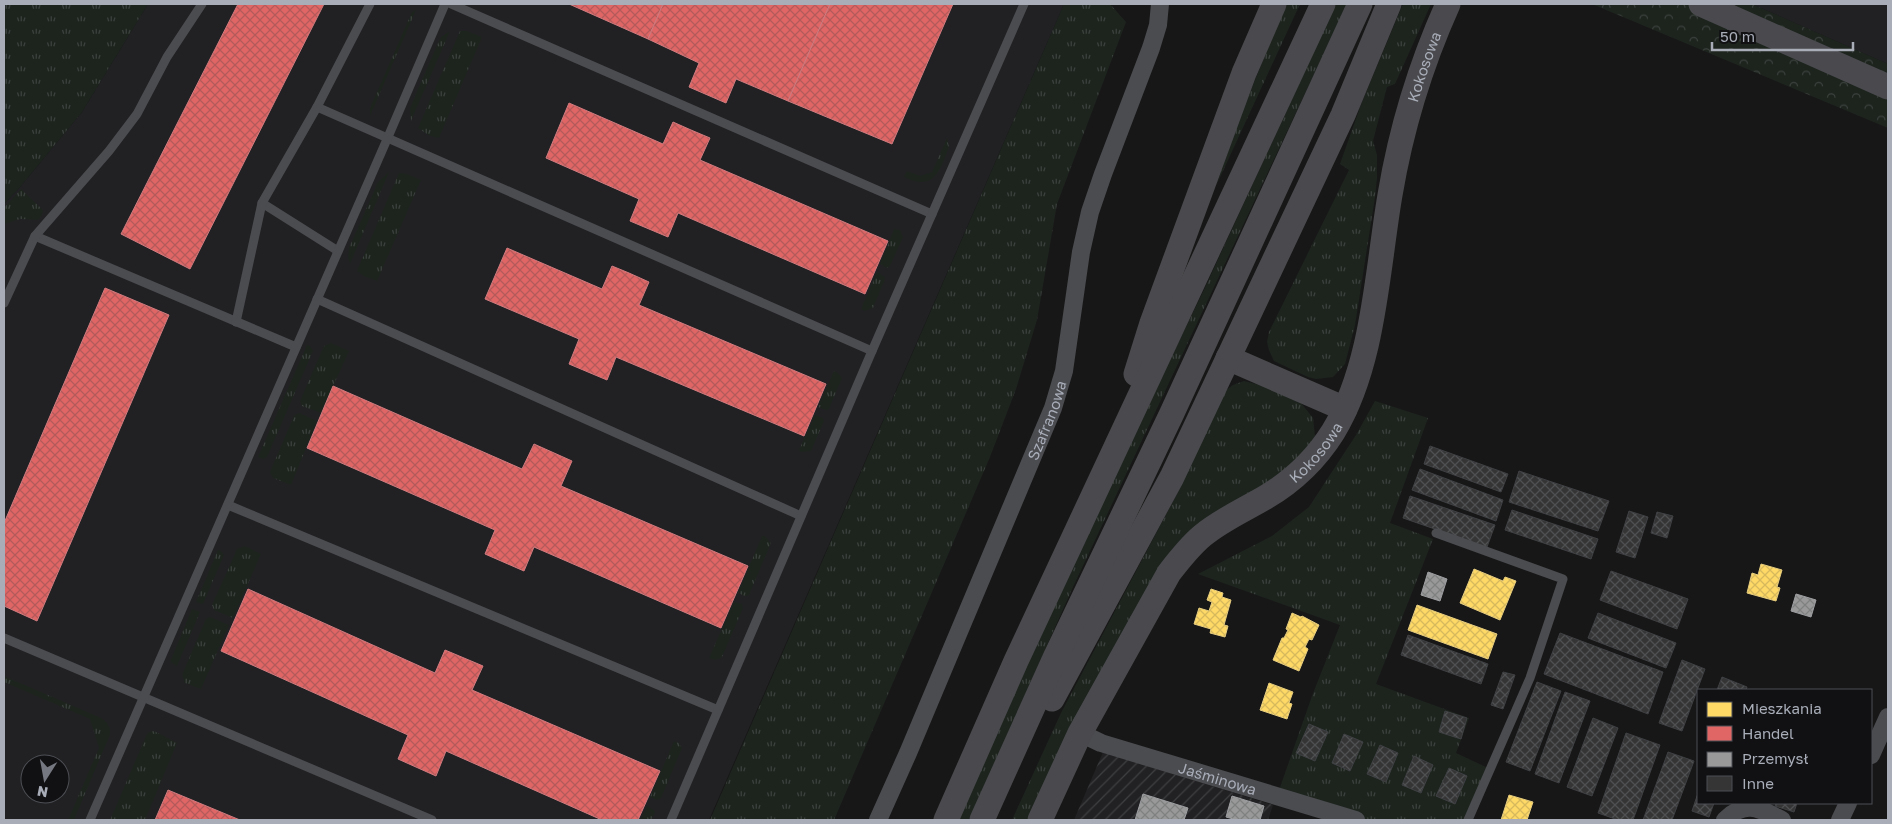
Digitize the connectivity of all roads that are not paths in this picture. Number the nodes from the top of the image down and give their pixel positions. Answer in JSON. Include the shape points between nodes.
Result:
{"nodes":[{"id":1,"x":202,"y":4,"type":"edge"},
{"id":2,"x":370,"y":4,"type":"edge"},
{"id":3,"x":444,"y":4,"type":"edge"},
{"id":4,"x":451,"y":4,"type":"edge"},
{"id":5,"x":1024,"y":4,"type":"edge"},
{"id":6,"x":1160,"y":4,"type":"edge"},
{"id":7,"x":1274,"y":4,"type":"edge"},
{"id":8,"x":1323,"y":4,"type":"edge"},
{"id":9,"x":1360,"y":4,"type":"edge"},
{"id":10,"x":1389,"y":4,"type":"edge"},
{"id":11,"x":1448,"y":4,"type":"edge"},
{"id":12,"x":1702,"y":4,"type":"edge"},
{"id":13,"x":1888,"y":87,"type":"edge"},
{"id":14,"x":317,"y":107,"type":"junction"},
{"id":15,"x":388,"y":137,"type":"junction"},
{"id":16,"x":262,"y":203,"type":"junction"},
{"id":17,"x":932,"y":214,"type":"junction"},
{"id":18,"x":35,"y":236,"type":"junction"},
{"id":19,"x":338,"y":251,"type":"junction"},
{"id":20,"x":317,"y":299,"type":"junction"},
{"id":21,"x":4,"y":303,"type":"edge"},
{"id":22,"x":236,"y":322,"type":"junction"},
{"id":23,"x":296,"y":347,"type":"junction"},
{"id":24,"x":872,"y":351,"type":"junction"},
{"id":25,"x":1228,"y":358,"type":"junction"},
{"id":26,"x":1345,"y":408,"type":"junction"},
{"id":27,"x":1108,"y":465,"type":"junction"},
{"id":28,"x":228,"y":505,"type":"junction"},
{"id":29,"x":801,"y":516,"type":"junction"},
{"id":30,"x":1436,"y":534,"type":"dead end"},
{"id":31,"x":4,"y":638,"type":"edge"},
{"id":32,"x":144,"y":697,"type":"junction"},
{"id":33,"x":718,"y":710,"type":"junction"},
{"id":34,"x":1888,"y":717,"type":"edge"},
{"id":35,"x":1080,"y":733,"type":"junction"},
{"id":36,"x":1872,"y":752,"type":"edge"},
{"id":37,"x":1004,"y":771,"type":"junction"},
{"id":38,"x":1848,"y":804,"type":"edge"},
{"id":39,"x":90,"y":820,"type":"edge"},
{"id":40,"x":432,"y":820,"type":"edge"},
{"id":41,"x":671,"y":820,"type":"edge"},
{"id":42,"x":878,"y":820,"type":"edge"},
{"id":43,"x":946,"y":820,"type":"edge"},
{"id":44,"x":982,"y":820,"type":"edge"},
{"id":45,"x":1040,"y":820,"type":"edge"},
{"id":46,"x":1356,"y":820,"type":"edge"},
{"id":47,"x":1468,"y":820,"type":"edge"},
{"id":48,"x":1725,"y":820,"type":"edge"},
{"id":49,"x":1782,"y":820,"type":"edge"},
{"id":50,"x":1840,"y":820,"type":"edge"}],
"edges":[{"from":1,"to":18,"type":"lane","via":[[167,57],[137,114]]},
{"from":2,"to":14,"type":"lane"},
{"from":3,"to":15,"type":"lane"},
{"from":4,"to":17,"type":"lane"},
{"from":5,"to":17,"type":"lane"},
{"from":6,"to":42,"type":"street","name":"Szafranowa","via":[[1151,48],[1090,212],[1064,371],[1053,408]]},
{"from":7,"to":27,"type":"main road","via":[[1244,74],[1152,323]]},
{"from":8,"to":27,"type":"main road"},
{"from":9,"to":37,"type":"main road"},
{"from":10,"to":25,"type":"main road","via":[[1343,114]]},
{"from":11,"to":26,"type":"main road","name":"Kokosowa","via":[[1405,128],[1390,195],[1364,354]]},
{"from":12,"to":13,"type":"main road"},
{"from":14,"to":15,"type":"lane"},
{"from":14,"to":16,"type":"lane"},
{"from":15,"to":19,"type":"lane"},
{"from":15,"to":24,"type":"lane"},
{"from":16,"to":19,"type":"lane"},
{"from":16,"to":22,"type":"lane"},
{"from":17,"to":24,"type":"lane"},
{"from":18,"to":21,"type":"lane"},
{"from":18,"to":22,"type":"lane"},
{"from":19,"to":20,"type":"lane"},
{"from":20,"to":23,"type":"lane"},
{"from":20,"to":29,"type":"lane"},
{"from":22,"to":23,"type":"lane"},
{"from":23,"to":28,"type":"lane"},
{"from":24,"to":29,"type":"lane"},
{"from":25,"to":26,"type":"main road"},
{"from":25,"to":37,"type":"main road","via":[[1172,477],[1098,615],[1041,719]]},
{"from":26,"to":35,"type":"main road","name":"Kokosowa","via":[[1326,442],[1303,469],[1267,496],[1202,536],[1179,561],[1162,585]]},
{"from":27,"to":43,"type":"main road"},
{"from":28,"to":32,"type":"lane"},
{"from":28,"to":33,"type":"lane"},
{"from":29,"to":33,"type":"lane"},
{"from":30,"to":47,"type":"lane","via":[[1563,579],[1530,678]]},
{"from":31,"to":32,"type":"lane"},
{"from":32,"to":39,"type":"lane"},
{"from":32,"to":40,"type":"lane"},
{"from":33,"to":41,"type":"lane"},
{"from":34,"to":36,"type":"street"},
{"from":35,"to":45,"type":"main road","name":"Kokosowa"},
{"from":35,"to":46,"type":"street","name":"Jaśminowa","via":[[1101,743]]},
{"from":37,"to":44,"type":"main road"},
{"from":38,"to":50,"type":"street"},
{"from":48,"to":49,"type":"street","via":[[1734,812],[1748,807],[1763,810]]}]}
